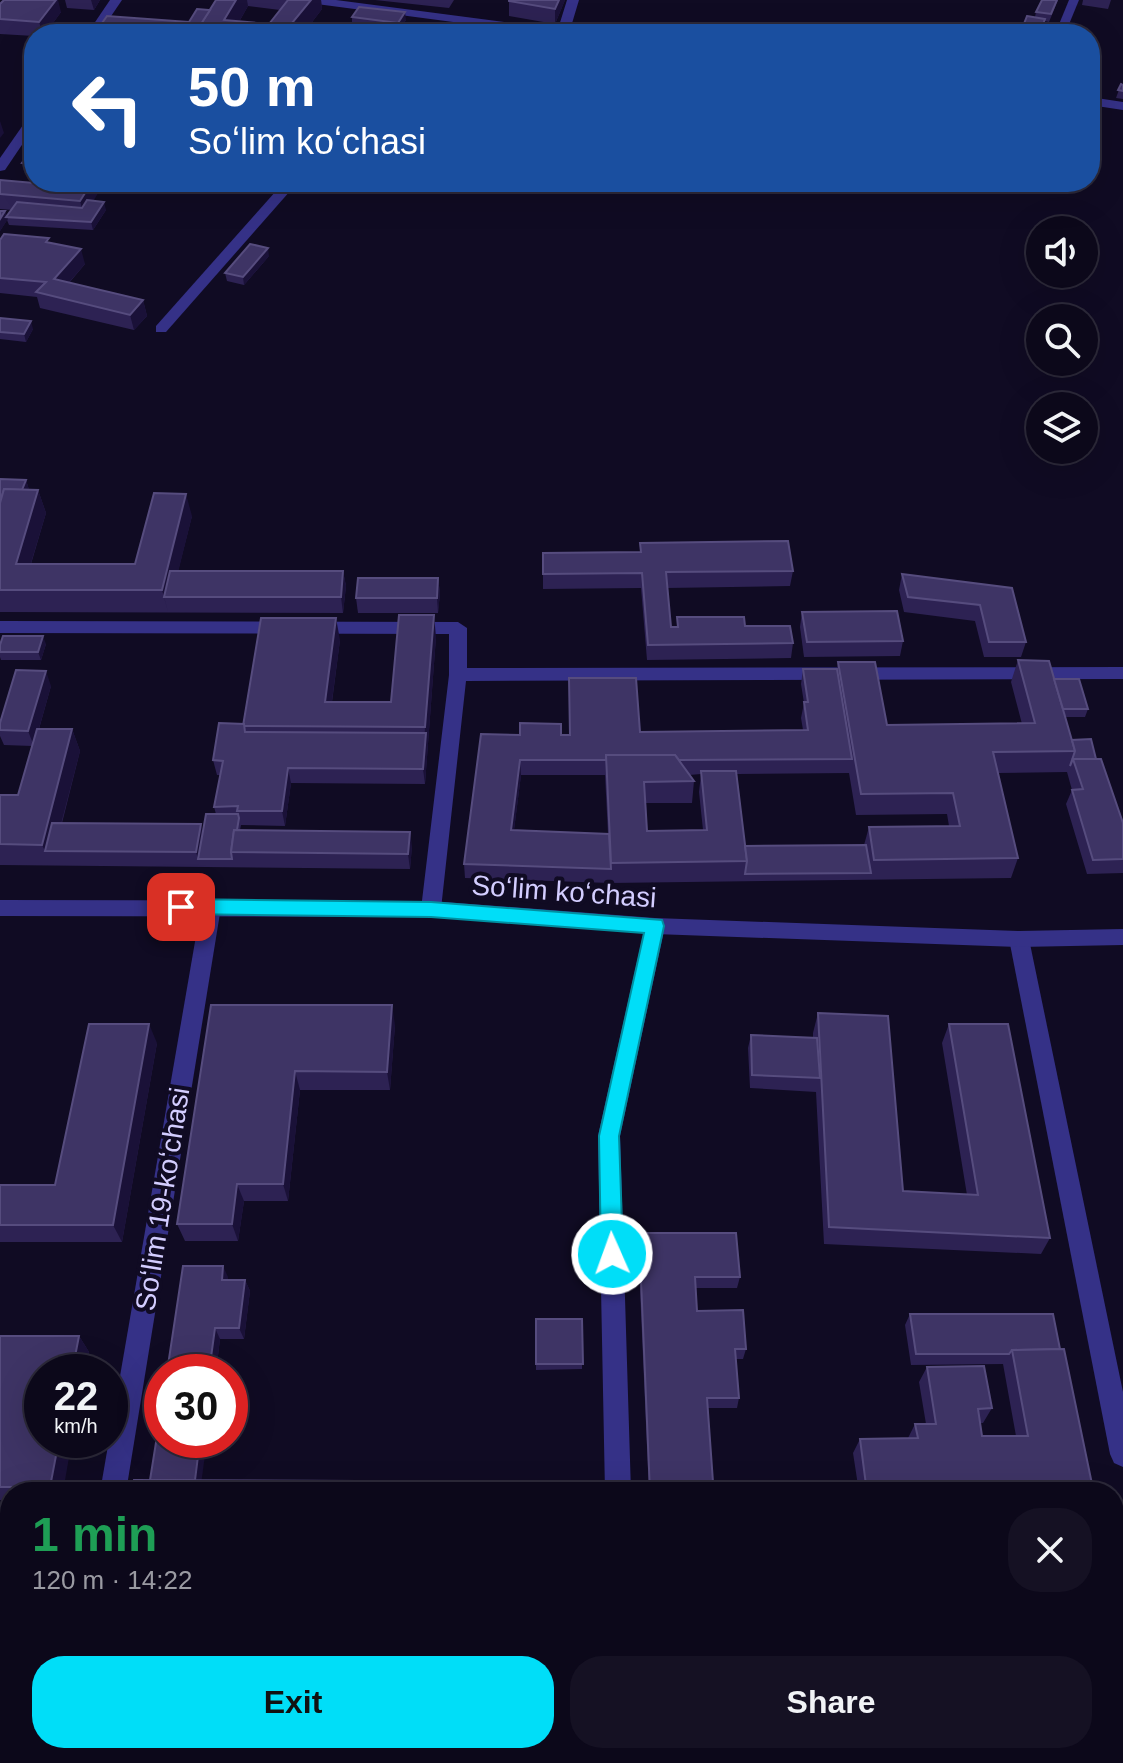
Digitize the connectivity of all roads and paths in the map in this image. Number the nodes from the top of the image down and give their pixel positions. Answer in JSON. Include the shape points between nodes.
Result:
{"nodes":[{"id":1,"x":116,"y":0,"type":"edge"},
{"id":2,"x":309,"y":0,"type":"edge"},
{"id":3,"x":573,"y":0,"type":"edge"},
{"id":4,"x":1074,"y":0,"type":"edge"},
{"id":5,"x":346,"y":2,"type":"edge"},
{"id":6,"x":100,"y":24,"type":"edge"},
{"id":7,"x":465,"y":24,"type":"edge"},
{"id":8,"x":566,"y":24,"type":"edge"},
{"id":9,"x":1064,"y":24,"type":"edge"},
{"id":10,"x":1100,"y":103,"type":"edge"},
{"id":11,"x":1123,"y":106,"type":"edge"},
{"id":12,"x":24,"y":132,"type":"edge"},
{"id":13,"x":0,"y":167,"type":"edge"},
{"id":14,"x":282,"y":192,"type":"edge"},
{"id":15,"x":161,"y":329,"type":"dead end"},
{"id":16,"x":0,"y":627,"type":"edge"},
{"id":17,"x":1123,"y":673,"type":"edge"},
{"id":18,"x":458,"y":675,"type":"junction"},
{"id":19,"x":211,"y":907,"type":"junction"},
{"id":20,"x":0,"y":908,"type":"edge"},
{"id":21,"x":431,"y":909,"type":"junction"},
{"id":22,"x":655,"y":926,"type":"junction"},
{"id":23,"x":1123,"y":937,"type":"edge"},
{"id":24,"x":1019,"y":939,"type":"junction"},
{"id":25,"x":1123,"y":1454,"type":"edge"},
{"id":26,"x":115,"y":1482,"type":"edge"},
{"id":27,"x":618,"y":1482,"type":"edge"}],
"edges":[{"from":1,"to":6,"type":"street"},
{"from":2,"to":5,"type":"street"},
{"from":3,"to":8,"type":"street"},
{"from":4,"to":9,"type":"lane"},
{"from":5,"to":7,"type":"street"},
{"from":10,"to":11,"type":"street"},
{"from":12,"to":13,"type":"street"},
{"from":14,"to":15,"type":"street"},
{"from":16,"to":18,"type":"street","via":[[452,626],[459,630]]},
{"from":17,"to":18,"type":"street"},
{"from":18,"to":21,"type":"street"},
{"from":19,"to":20,"type":"street","name":"Soʻlim koʻchasi"},
{"from":19,"to":21,"type":"street","name":"Soʻlim koʻchasi"},
{"from":19,"to":26,"type":"street","name":"Soʻlim 19-koʻchasi"},
{"from":21,"to":22,"type":"street","name":"Soʻlim koʻchasi"},
{"from":22,"to":24,"type":"street","name":"Soʻlim koʻchasi"},
{"from":22,"to":27,"type":"street","via":[[609,1136]]},
{"from":23,"to":24,"type":"street","name":"Soʻlim koʻchasi"},
{"from":24,"to":25,"type":"street"}]}
